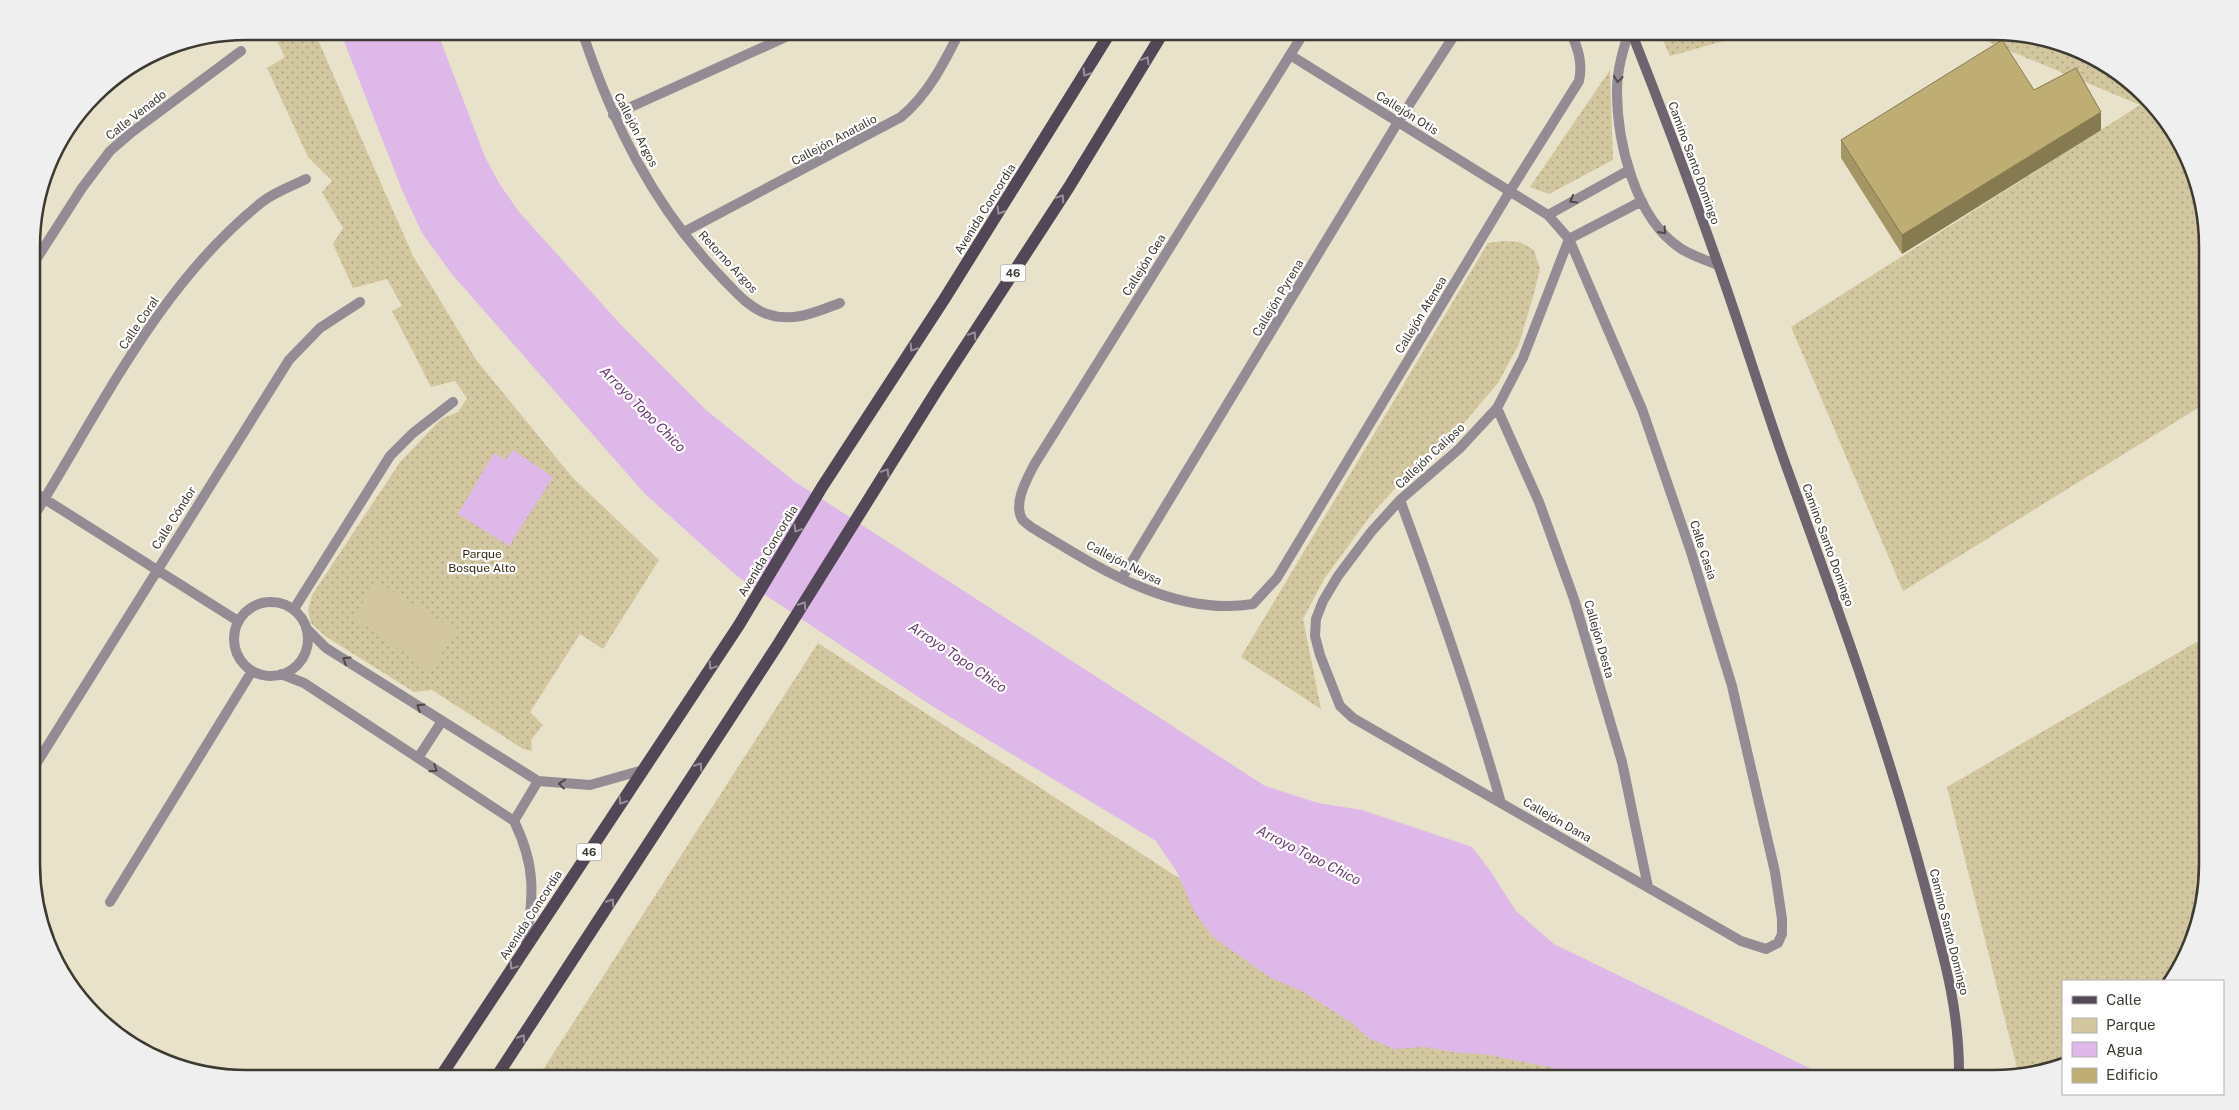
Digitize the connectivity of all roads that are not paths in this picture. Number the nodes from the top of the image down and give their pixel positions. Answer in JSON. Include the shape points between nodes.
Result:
{"nodes":[{"id":1,"x":585,"y":40,"type":"edge"},
{"id":2,"x":779,"y":40,"type":"edge"},
{"id":3,"x":956,"y":40,"type":"edge"},
{"id":4,"x":1105,"y":40,"type":"edge"},
{"id":5,"x":1159,"y":40,"type":"edge"},
{"id":6,"x":1300,"y":40,"type":"edge"},
{"id":7,"x":1451,"y":40,"type":"edge"},
{"id":8,"x":1574,"y":40,"type":"edge"},
{"id":9,"x":1627,"y":40,"type":"edge"},
{"id":10,"x":1634,"y":40,"type":"edge"},
{"id":11,"x":242,"y":51,"type":"dead end"},
{"id":12,"x":1290,"y":56,"type":"junction"},
{"id":13,"x":613,"y":115,"type":"junction"},
{"id":14,"x":1398,"y":122,"type":"junction"},
{"id":15,"x":1629,"y":170,"type":"junction"},
{"id":16,"x":306,"y":179,"type":"dead end"},
{"id":17,"x":1510,"y":191,"type":"junction"},
{"id":18,"x":1642,"y":201,"type":"junction"},
{"id":19,"x":1548,"y":215,"type":"junction"},
{"id":20,"x":684,"y":232,"type":"junction"},
{"id":21,"x":1569,"y":239,"type":"junction"},
{"id":22,"x":40,"y":254,"type":"edge"},
{"id":23,"x":1718,"y":265,"type":"junction"},
{"id":24,"x":360,"y":302,"type":"dead end"},
{"id":25,"x":840,"y":303,"type":"dead end"},
{"id":26,"x":453,"y":402,"type":"dead end"},
{"id":27,"x":1497,"y":408,"type":"junction"},
{"id":28,"x":40,"y":496,"type":"edge"},
{"id":29,"x":44,"y":499,"type":"junction"},
{"id":30,"x":1400,"y":500,"type":"junction"},
{"id":31,"x":40,"y":506,"type":"edge"},
{"id":32,"x":1022,"y":518,"type":"joint"},
{"id":33,"x":157,"y":570,"type":"junction"},
{"id":34,"x":1122,"y":578,"type":"junction"},
{"id":35,"x":1253,"y":604,"type":"joint"},
{"id":36,"x":294,"y":610,"type":"junction"},
{"id":37,"x":238,"y":621,"type":"junction"},
{"id":38,"x":306,"y":628,"type":"junction"},
{"id":39,"x":252,"y":671,"type":"junction"},
{"id":40,"x":281,"y":674,"type":"junction"},
{"id":41,"x":1340,"y":706,"type":"joint"},
{"id":42,"x":442,"y":721,"type":"junction"},
{"id":43,"x":40,"y":758,"type":"edge"},
{"id":44,"x":418,"y":758,"type":"junction"},
{"id":45,"x":643,"y":770,"type":"junction"},
{"id":46,"x":538,"y":781,"type":"junction"},
{"id":47,"x":1501,"y":803,"type":"junction"},
{"id":48,"x":514,"y":822,"type":"junction"},
{"id":49,"x":1648,"y":887,"type":"junction"},
{"id":50,"x":110,"y":902,"type":"dead end"},
{"id":51,"x":525,"y":948,"type":"junction"},
{"id":52,"x":1766,"y":949,"type":"joint"},
{"id":53,"x":445,"y":1070,"type":"edge"},
{"id":54,"x":501,"y":1070,"type":"edge"},
{"id":55,"x":1958,"y":1070,"type":"edge"}],
"edges":[{"from":1,"to":13,"type":"street","name":"Callejón Argos"},
{"from":2,"to":13,"type":"street"},
{"from":3,"to":20,"type":"street","name":"Callejón Anatalio","via":[[920,98],[902,117]]},
{"from":4,"to":45,"type":"main road","name":"Avenida Concordia","number":"46","one_way":true,"via":[[945,298],[822,487],[739,625]]},
{"from":54,"to":5,"type":"main road","number":"46","one_way":true,"via":[[778,646]]},
{"from":6,"to":12,"type":"street","name":"Callejón Gea"},
{"from":7,"to":14,"type":"street","name":"Callejón Pyrena"},
{"from":8,"to":17,"type":"street","name":"Callejón Atenea","via":[[1582,68],[1579,81]]},
{"from":9,"to":15,"type":"street","one_way":true,"via":[[1617,90],[1620,133]]},
{"from":10,"to":23,"type":"street","name":"Camino Santo Domingo"},
{"from":11,"to":22,"type":"street","name":"Calle Venado","via":[[110,151]]},
{"from":12,"to":14,"type":"street","name":"Callejón Otis"},
{"from":12,"to":32,"type":"street","name":"Callejón Gea","via":[[1034,464],[1023,486]]},
{"from":13,"to":20,"type":"street","name":"Callejón Argos","via":[[644,174]]},
{"from":14,"to":17,"type":"street","name":"Callejón Otis"},
{"from":14,"to":34,"type":"street","name":"Callejón Pyrena"},
{"from":15,"to":18,"type":"street"},
{"from":15,"to":19,"type":"street","one_way":true},
{"from":16,"to":29,"type":"street","name":"Calle Coral","via":[[264,201],[201,261],[150,325]]},
{"from":17,"to":19,"type":"street","name":"Calle Casia"},
{"from":17,"to":35,"type":"street","name":"Callejón Atenea","via":[[1277,578]]},
{"from":18,"to":21,"type":"street"},
{"from":18,"to":23,"type":"street","one_way":true,"via":[[1655,222],[1679,248]]},
{"from":19,"to":21,"type":"street","name":"Calle Casia"},
{"from":20,"to":25,"type":"street","name":"Retorno Argos","via":[[744,300],[767,314],[793,318]]},
{"from":21,"to":27,"type":"street","name":"Callejón Calipso","via":[[1523,358]]},
{"from":21,"to":52,"type":"street","name":"Calle Casia","via":[[1642,409],[1732,686],[1775,872],[1782,919],[1778,943]]},
{"from":23,"to":55,"type":"street","name":"Camino Santo Domingo","via":[[1901,798],[1953,996],[1958,1030]]},
{"from":24,"to":33,"type":"street","name":"Calle Cóndor","via":[[320,328],[289,360]]},
{"from":26,"to":36,"type":"street","via":[[390,456]]},
{"from":27,"to":30,"type":"street","name":"Callejón Calipso","via":[[1459,449]]},
{"from":27,"to":49,"type":"street","name":"Callejón Desta","via":[[1539,502],[1574,599],[1622,762]]},
{"from":28,"to":29,"type":"street"},
{"from":29,"to":31,"type":"street","name":"Calle Coral"},
{"from":29,"to":33,"type":"street"},
{"from":30,"to":41,"type":"street","name":"Callejón Calipso","via":[[1338,576],[1316,620],[1315,636],[1320,655]]},
{"from":30,"to":47,"type":"street","via":[[1450,636]]},
{"from":32,"to":34,"type":"street","name":"Callejón Neysa","via":[[1041,533]]},
{"from":33,"to":37,"type":"street"},
{"from":33,"to":43,"type":"street","name":"Calle Cóndor"},
{"from":34,"to":35,"type":"street","name":"Callejón Neysa","via":[[1159,595],[1216,607]]},
{"from":36,"to":37,"type":"street","via":[[270,601],[257,604]]},
{"from":36,"to":38,"type":"street"},
{"from":37,"to":39,"type":"street","via":[[235,649],[241,662]]},
{"from":38,"to":40,"type":"street","via":[[308,640],[303,656],[291,670]]},
{"from":42,"to":38,"type":"street","one_way":true,"via":[[326,648]]},
{"from":39,"to":40,"type":"street","via":[[271,676]]},
{"from":39,"to":50,"type":"street"},
{"from":40,"to":44,"type":"street","via":[[304,683]]},
{"from":41,"to":47,"type":"street","name":"Callejón Dana","via":[[1372,730]]},
{"from":42,"to":44,"type":"street"},
{"from":42,"to":46,"type":"street"},
{"from":44,"to":48,"type":"street","one_way":true},
{"from":45,"to":46,"type":"street","one_way":true,"via":[[590,785]]},
{"from":45,"to":51,"type":"main road","name":"Avenida Concordia","number":"46","one_way":true},
{"from":46,"to":48,"type":"street"},
{"from":47,"to":49,"type":"street","name":"Callejón Dana"},
{"from":48,"to":51,"type":"street","via":[[526,850],[533,889]]},
{"from":49,"to":52,"type":"street","name":"Callejón Dana","via":[[1742,941]]},
{"from":51,"to":53,"type":"main road","name":"Avenida Concordia","number":"46","one_way":true}]}
